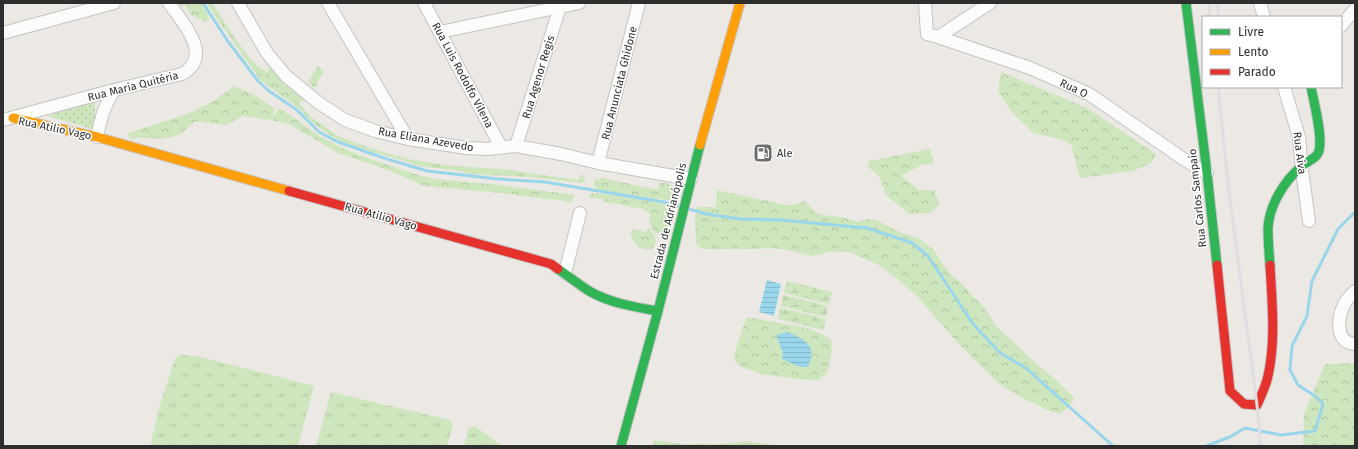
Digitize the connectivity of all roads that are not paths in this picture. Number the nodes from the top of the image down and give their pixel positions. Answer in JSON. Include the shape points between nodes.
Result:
{"nodes":[{"id":1,"x":114,"y":3,"type":"edge"},
{"id":2,"x":169,"y":3,"type":"edge"},
{"id":3,"x":238,"y":3,"type":"edge"},
{"id":4,"x":328,"y":3,"type":"edge"},
{"id":5,"x":424,"y":3,"type":"edge"},
{"id":6,"x":579,"y":3,"type":"edge"},
{"id":7,"x":639,"y":3,"type":"edge"},
{"id":8,"x":740,"y":3,"type":"edge"},
{"id":9,"x":924,"y":3,"type":"edge"},
{"id":10,"x":990,"y":3,"type":"edge"},
{"id":11,"x":1186,"y":3,"type":"edge"},
{"id":12,"x":1260,"y":3,"type":"edge"},
{"id":13,"x":560,"y":7,"type":"junction"},
{"id":14,"x":1355,"y":9,"type":"edge"},
{"id":15,"x":1264,"y":16,"type":"edge"},
{"id":16,"x":1342,"y":25,"type":"edge"},
{"id":17,"x":440,"y":32,"type":"junction"},
{"id":18,"x":3,"y":33,"type":"edge"},
{"id":19,"x":943,"y":33,"type":"junction"},
{"id":20,"x":1284,"y":88,"type":"edge"},
{"id":21,"x":1311,"y":88,"type":"edge"},
{"id":22,"x":114,"y":90,"type":"junction"},
{"id":23,"x":8,"y":119,"type":"edge"},
{"id":24,"x":97,"y":137,"type":"junction"},
{"id":25,"x":408,"y":139,"type":"junction"},
{"id":26,"x":516,"y":146,"type":"junction"},
{"id":27,"x":501,"y":147,"type":"junction"},
{"id":28,"x":598,"y":163,"type":"junction"},
{"id":29,"x":1302,"y":166,"type":"junction"},
{"id":30,"x":1207,"y":172,"type":"junction"},
{"id":31,"x":690,"y":184,"type":"junction"},
{"id":32,"x":580,"y":213,"type":"dead end"},
{"id":33,"x":1309,"y":221,"type":"dead end"},
{"id":34,"x":565,"y":272,"type":"junction"},
{"id":35,"x":1355,"y":291,"type":"edge"},
{"id":36,"x":658,"y":311,"type":"junction"},
{"id":37,"x":1350,"y":342,"type":"edge"},
{"id":38,"x":621,"y":446,"type":"edge"}],
"edges":[{"from":1,"to":18,"type":"street"},
{"from":2,"to":22,"type":"street","name":"Rua Maria Quitéria","via":[[194,41],[195,61],[190,70]]},
{"from":3,"to":25,"type":"street","name":"Rua Eliana Azevedo","via":[[267,53],[286,76],[319,104],[345,120],[375,132]]},
{"from":4,"to":25,"type":"street"},
{"from":5,"to":17,"type":"street","name":"Rua Luis Rodolfo Vilena"},
{"from":6,"to":13,"type":"street"},
{"from":7,"to":28,"type":"street","name":"Rua Anunciata Ghidone"},
{"from":8,"to":31,"type":"street","name":"Estrada de Adrianópolis"},
{"from":9,"to":19,"type":"street","via":[[927,34]]},
{"from":10,"to":19,"type":"street"},
{"from":11,"to":30,"type":"street","name":"Rua Carlos Sampaio"},
{"from":12,"to":15,"type":"street"},
{"from":13,"to":17,"type":"street"},
{"from":13,"to":26,"type":"street","name":"Rua Agenor Regis"},
{"from":14,"to":16,"type":"street"},
{"from":17,"to":27,"type":"street","name":"Rua Luis Rodolfo Vilena"},
{"from":19,"to":30,"type":"street","name":"Rua O","via":[[1088,94],[1184,160]]},
{"from":20,"to":29,"type":"street","name":"Rua Aíva","via":[[1299,137]]},
{"from":21,"to":29,"type":"street","via":[[1320,141],[1316,156]]},
{"from":22,"to":23,"type":"street","name":"Rua Maria Quitéria"},
{"from":22,"to":24,"type":"street","name":"Rua Atilio Vago","via":[[101,117]]},
{"from":23,"to":24,"type":"street","name":"Rua Atilio Vago"},
{"from":24,"to":34,"type":"street","name":"Rua Atilio Vago","via":[[551,264]]},
{"from":25,"to":27,"type":"street","name":"Rua Eliana Azevedo","via":[[467,148]]},
{"from":26,"to":27,"type":"street","name":"Rua Eliana Azevedo"},
{"from":26,"to":28,"type":"street","name":"Rua Eliana Azevedo"},
{"from":28,"to":31,"type":"street","name":"Rua Eliana Azevedo"},
{"from":29,"to":30,"type":"street","name":"Rua Carlos Sampaio","via":[[1289,180],[1274,204],[1268,222],[1272,354],[1268,378],[1257,405],[1244,404],[1230,391]]},
{"from":29,"to":33,"type":"street","name":"Rua Aíva"},
{"from":31,"to":36,"type":"street","name":"Estrada de Adrianópolis"},
{"from":32,"to":34,"type":"street"},
{"from":34,"to":36,"type":"street","name":"Rua Atilio Vago","via":[[588,290],[608,300]]},
{"from":35,"to":37,"type":"street","via":[[1347,300],[1339,324],[1340,335]]},
{"from":36,"to":38,"type":"street","name":"Estrada de Adrianópolis"}]}
